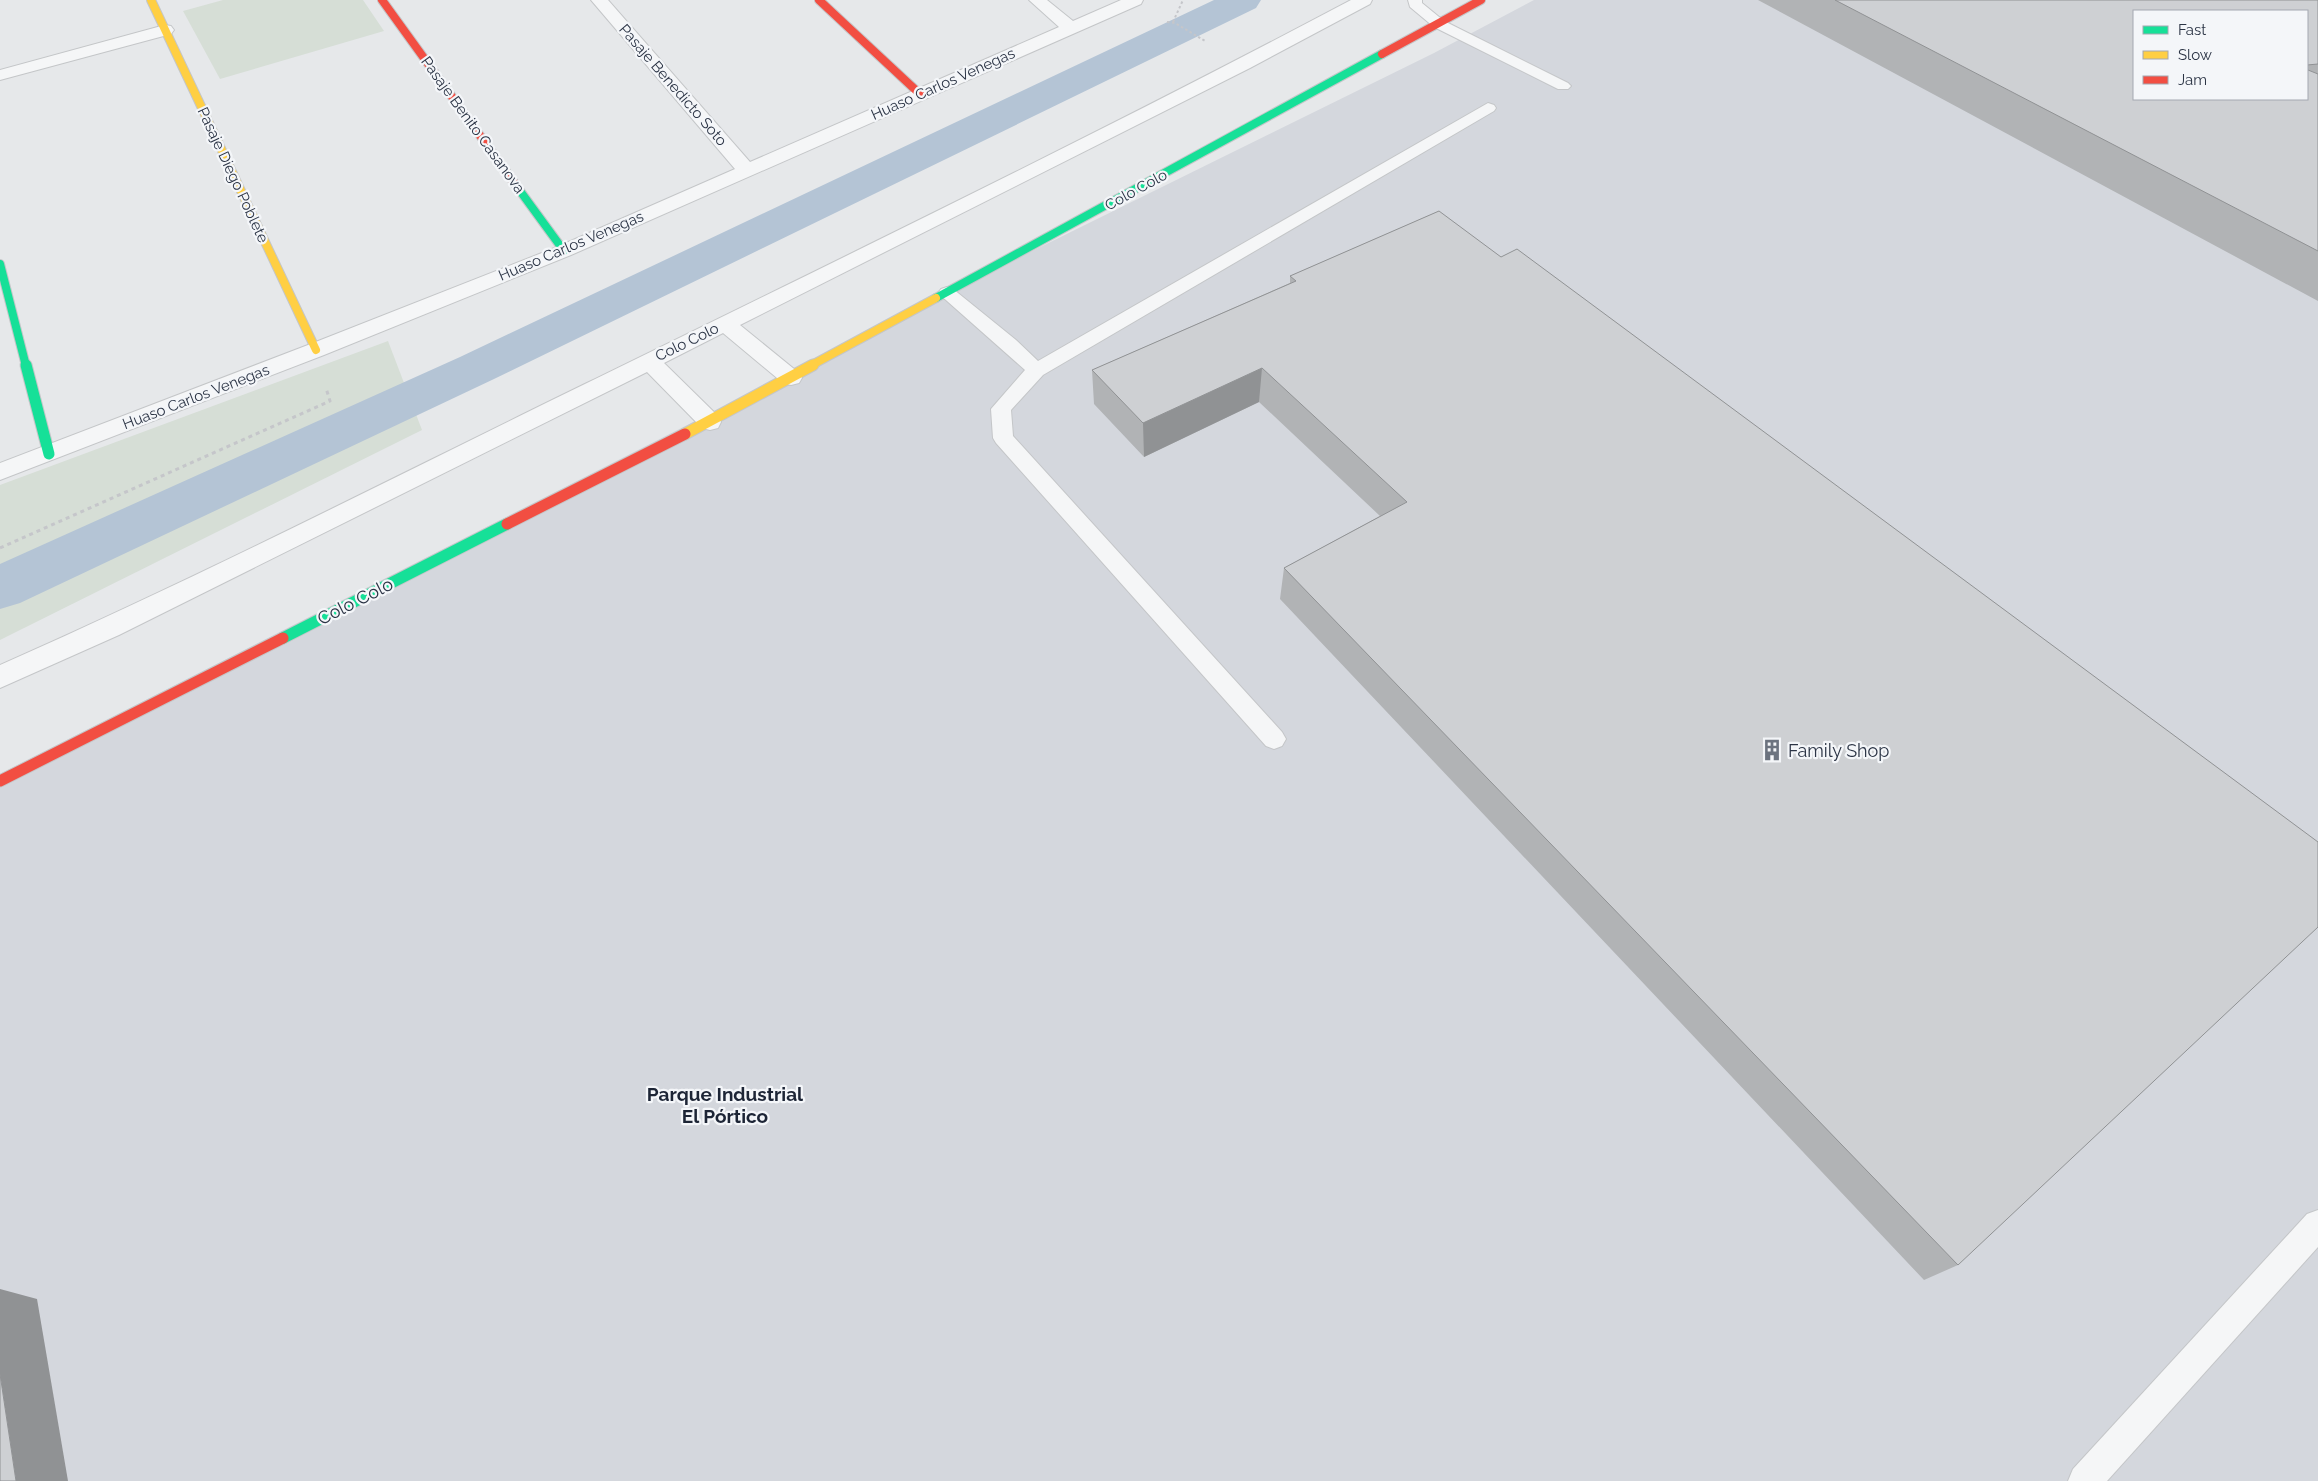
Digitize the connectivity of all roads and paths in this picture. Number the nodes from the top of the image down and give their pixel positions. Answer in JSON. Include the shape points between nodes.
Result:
{"nodes":[{"id":1,"x":382,"y":0,"type":"edge"},
{"id":2,"x":599,"y":0,"type":"edge"},
{"id":3,"x":819,"y":0,"type":"edge"},
{"id":4,"x":1037,"y":0,"type":"edge"},
{"id":5,"x":1134,"y":0,"type":"edge"},
{"id":6,"x":1183,"y":0,"type":"edge"},
{"id":7,"x":1364,"y":0,"type":"edge"},
{"id":8,"x":1415,"y":0,"type":"edge"},
{"id":9,"x":1481,"y":0,"type":"edge"},
{"id":10,"x":154,"y":1,"type":"edge"},
{"id":11,"x":1439,"y":24,"type":"junction"},
{"id":12,"x":1070,"y":27,"type":"junction"},
{"id":13,"x":164,"y":30,"type":"junction"},
{"id":14,"x":1211,"y":44,"type":"dead end"},
{"id":15,"x":0,"y":75,"type":"edge"},
{"id":16,"x":1563,"y":86,"type":"dead end"},
{"id":17,"x":921,"y":95,"type":"junction"},
{"id":18,"x":1488,"y":108,"type":"dead end"},
{"id":19,"x":747,"y":170,"type":"junction"},
{"id":20,"x":564,"y":250,"type":"junction"},
{"id":21,"x":0,"y":264,"type":"edge"},
{"id":22,"x":947,"y":293,"type":"junction"},
{"id":23,"x":725,"y":324,"type":"junction"},
{"id":24,"x":316,"y":350,"type":"junction"},
{"id":25,"x":649,"y":361,"type":"junction"},
{"id":26,"x":1036,"y":370,"type":"junction"},
{"id":27,"x":791,"y":378,"type":"junction"},
{"id":28,"x":710,"y":422,"type":"junction"},
{"id":29,"x":49,"y":454,"type":"junction"},
{"id":30,"x":0,"y":472,"type":"edge"},
{"id":31,"x":0,"y":548,"type":"edge"},
{"id":32,"x":0,"y":677,"type":"edge"},
{"id":33,"x":1274,"y":739,"type":"dead end"},
{"id":34,"x":0,"y":781,"type":"edge"},
{"id":35,"x":2318,"y":1225,"type":"edge"},
{"id":36,"x":2085,"y":1481,"type":"edge"}],
"edges":[{"from":1,"to":20,"type":"street","name":"Pasaje Benito Casanova"},
{"from":2,"to":19,"type":"street","name":"Pasaje Benedicto Soto"},
{"from":3,"to":17,"type":"street"},
{"from":4,"to":12,"type":"street"},
{"from":5,"to":12,"type":"street","name":"Huaso Carlos Venegas"},
{"from":6,"to":14,"type":"path","via":[[1173,22]]},
{"from":7,"to":23,"type":"street","name":"Colo Colo","via":[[1236,68]]},
{"from":8,"to":11,"type":"lane","via":[[1415,4]]},
{"from":9,"to":11,"type":"street","name":"Colo Colo"},
{"from":10,"to":13,"type":"street","name":"Pasaje Diego Poblete"},
{"from":11,"to":16,"type":"lane"},
{"from":11,"to":22,"type":"street","name":"Colo Colo"},
{"from":12,"to":17,"type":"street","name":"Huaso Carlos Venegas"},
{"from":13,"to":15,"type":"street"},
{"from":13,"to":24,"type":"street","name":"Pasaje Diego Poblete"},
{"from":17,"to":19,"type":"street","name":"Huaso Carlos Venegas"},
{"from":18,"to":26,"type":"lane"},
{"from":19,"to":20,"type":"street","name":"Huaso Carlos Venegas"},
{"from":20,"to":24,"type":"street","name":"Huaso Carlos Venegas"},
{"from":21,"to":29,"type":"street"},
{"from":22,"to":26,"type":"lane"},
{"from":22,"to":27,"type":"street","name":"Colo Colo"},
{"from":23,"to":25,"type":"street","name":"Colo Colo"},
{"from":23,"to":27,"type":"street","name":"Colo Colo"},
{"from":24,"to":29,"type":"street","name":"Huaso Carlos Venegas"},
{"from":24,"to":31,"type":"path","via":[[330,401]]},
{"from":25,"to":28,"type":"street","name":"Colo Colo"},
{"from":25,"to":32,"type":"street","name":"Colo Colo","via":[[110,628]]},
{"from":26,"to":33,"type":"lane","via":[[1001,410],[1002,438]]},
{"from":27,"to":28,"type":"street","name":"Colo Colo"},
{"from":28,"to":34,"type":"street","name":"Colo Colo"},
{"from":29,"to":30,"type":"street","name":"Huaso Carlos Venegas"},
{"from":35,"to":36,"type":"lane"}]}
